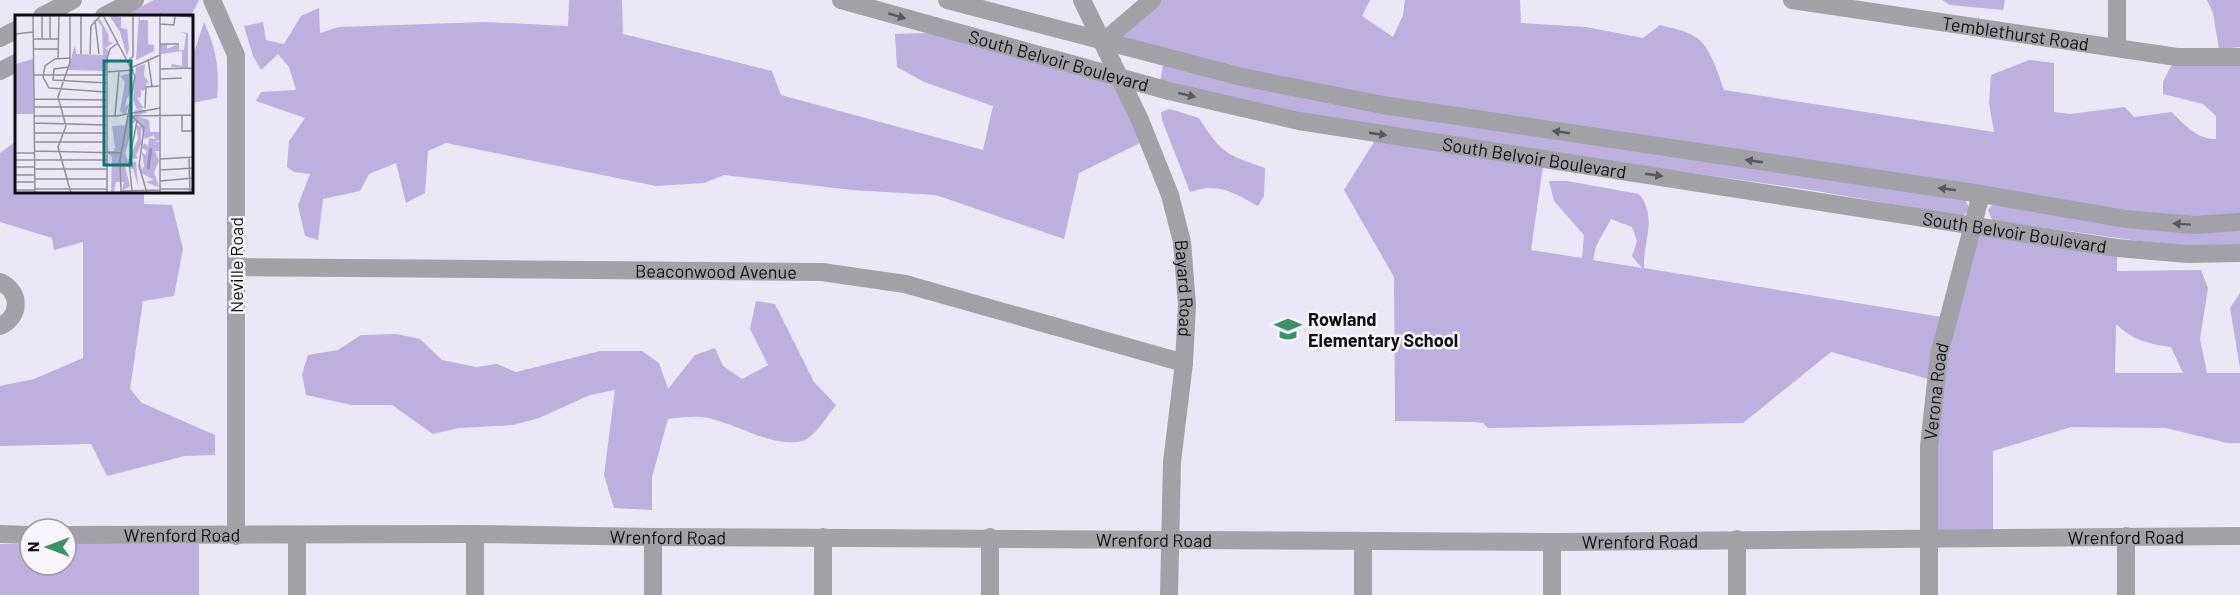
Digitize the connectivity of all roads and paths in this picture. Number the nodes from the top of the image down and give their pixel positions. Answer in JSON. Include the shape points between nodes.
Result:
{"nodes":[{"id":1,"x":73,"y":0,"type":"edge"},
{"id":2,"x":135,"y":0,"type":"edge"},
{"id":3,"x":212,"y":0,"type":"edge"},
{"id":4,"x":841,"y":0,"type":"edge"},
{"id":5,"x":947,"y":0,"type":"edge"},
{"id":6,"x":1082,"y":0,"type":"edge"},
{"id":7,"x":1152,"y":0,"type":"edge"},
{"id":8,"x":1792,"y":0,"type":"edge"},
{"id":9,"x":2117,"y":0,"type":"edge"},
{"id":10,"x":44,"y":15,"type":"edge"},
{"id":11,"x":106,"y":15,"type":"edge"},
{"id":12,"x":15,"y":31,"type":"edge"},
{"id":13,"x":0,"y":39,"type":"edge"},
{"id":14,"x":1103,"y":42,"type":"junction"},
{"id":15,"x":2117,"y":47,"type":"junction"},
{"id":16,"x":2240,"y":57,"type":"edge"},
{"id":17,"x":15,"y":64,"type":"edge"},
{"id":18,"x":0,"y":71,"type":"edge"},
{"id":19,"x":1118,"y":76,"type":"junction"},
{"id":20,"x":1981,"y":194,"type":"junction"},
{"id":21,"x":2240,"y":222,"type":"edge"},
{"id":22,"x":1971,"y":226,"type":"junction"},
{"id":23,"x":2240,"y":253,"type":"edge"},
{"id":24,"x":236,"y":267,"type":"junction"},
{"id":25,"x":0,"y":282,"type":"edge"},
{"id":26,"x":0,"y":326,"type":"edge"},
{"id":27,"x":1184,"y":363,"type":"junction"},
{"id":28,"x":0,"y":534,"type":"edge"},
{"id":29,"x":475,"y":534,"type":"junction"},
{"id":30,"x":18,"y":535,"type":"edge"},
{"id":31,"x":78,"y":535,"type":"edge"},
{"id":32,"x":236,"y":536,"type":"junction"},
{"id":33,"x":297,"y":536,"type":"junction"},
{"id":34,"x":2126,"y":536,"type":"junction"},
{"id":35,"x":2240,"y":536,"type":"edge"},
{"id":36,"x":653,"y":537,"type":"junction"},
{"id":37,"x":823,"y":537,"type":"junction"},
{"id":38,"x":990,"y":537,"type":"junction"},
{"id":39,"x":1929,"y":538,"type":"junction"},
{"id":40,"x":1737,"y":539,"type":"junction"},
{"id":41,"x":1169,"y":541,"type":"junction"},
{"id":42,"x":1363,"y":541,"type":"junction"},
{"id":43,"x":1552,"y":542,"type":"junction"},
{"id":44,"x":297,"y":595,"type":"edge"},
{"id":45,"x":475,"y":595,"type":"edge"},
{"id":46,"x":653,"y":595,"type":"edge"},
{"id":47,"x":823,"y":595,"type":"edge"},
{"id":48,"x":990,"y":595,"type":"edge"},
{"id":49,"x":1169,"y":595,"type":"edge"},
{"id":50,"x":1363,"y":595,"type":"edge"},
{"id":51,"x":1552,"y":595,"type":"edge"},
{"id":52,"x":1737,"y":595,"type":"edge"},
{"id":53,"x":1929,"y":595,"type":"edge"},
{"id":54,"x":2126,"y":595,"type":"edge"}],
"edges":[{"from":1,"to":10,"type":"street"},
{"from":2,"to":11,"type":"street"},
{"from":3,"to":24,"type":"street","name":"Neville Road","via":[[236,55]]},
{"from":4,"to":19,"type":"street","name":"South Belvoir Boulevard","one_way":true},
{"from":5,"to":14,"type":"street","name":"South Belvoir Boulevard"},
{"from":6,"to":14,"type":"street","name":"Bayard Road"},
{"from":7,"to":14,"type":"street"},
{"from":8,"to":15,"type":"street","name":"Temblethurst Road"},
{"from":9,"to":15,"type":"street"},
{"from":12,"to":13,"type":"street"},
{"from":14,"to":19,"type":"street","name":"Bayard Road"},
{"from":20,"to":14,"type":"street","name":"South Belvoir Boulevard","one_way":true,"via":[[1383,105],[1242,77]]},
{"from":15,"to":16,"type":"street","name":"Temblethurst Road","via":[[2177,57]]},
{"from":17,"to":18,"type":"street"},
{"from":19,"to":22,"type":"street","name":"South Belvoir Boulevard","one_way":true,"via":[[1235,108],[1360,131]]},
{"from":19,"to":27,"type":"street","name":"Bayard Road","via":[[1170,195],[1182,242],[1187,305]]},
{"from":21,"to":20,"type":"street","name":"South Belvoir Boulevard","one_way":true,"via":[[2194,225],[2126,219]]},
{"from":20,"to":22,"type":"street","name":"Verona Road"},
{"from":22,"to":23,"type":"street","name":"South Belvoir Boulevard","via":[[2117,248],[2188,254]]},
{"from":22,"to":39,"type":"street","name":"Verona Road","via":[[1939,355],[1929,446]]},
{"from":24,"to":27,"type":"street","name":"Beaconwood Avenue","via":[[822,272],[904,284]]},
{"from":24,"to":32,"type":"street","name":"Neville Road"},
{"from":25,"to":26,"type":"street","via":[[11,289],[16,303],[12,318]]},
{"from":27,"to":41,"type":"street","name":"Bayard Road","via":[[1172,462]]},
{"from":28,"to":30,"type":"street"},
{"from":29,"to":33,"type":"street","name":"Wrenford Road"},
{"from":29,"to":36,"type":"street","name":"Wrenford Road"},
{"from":29,"to":45,"type":"street"},
{"from":31,"to":32,"type":"street","name":"Wrenford Road"},
{"from":32,"to":33,"type":"street","name":"Wrenford Road"},
{"from":33,"to":44,"type":"street"},
{"from":34,"to":35,"type":"street","name":"Wrenford Road"},
{"from":34,"to":39,"type":"street","name":"Wrenford Road"},
{"from":34,"to":54,"type":"street"},
{"from":36,"to":37,"type":"street","name":"Wrenford Road"},
{"from":36,"to":46,"type":"street"},
{"from":37,"to":38,"type":"street","name":"Wrenford Road"},
{"from":37,"to":47,"type":"street"},
{"from":38,"to":41,"type":"street","name":"Wrenford Road"},
{"from":38,"to":48,"type":"street"},
{"from":39,"to":40,"type":"street","name":"Wrenford Road"},
{"from":39,"to":53,"type":"street","name":"Verona Road"},
{"from":40,"to":43,"type":"street","name":"Wrenford Road"},
{"from":40,"to":52,"type":"street"},
{"from":41,"to":42,"type":"street","name":"Wrenford Road"},
{"from":41,"to":49,"type":"street","name":"Bayard Road"},
{"from":42,"to":43,"type":"street","name":"Wrenford Road"},
{"from":42,"to":50,"type":"street"},
{"from":43,"to":51,"type":"street"}]}
